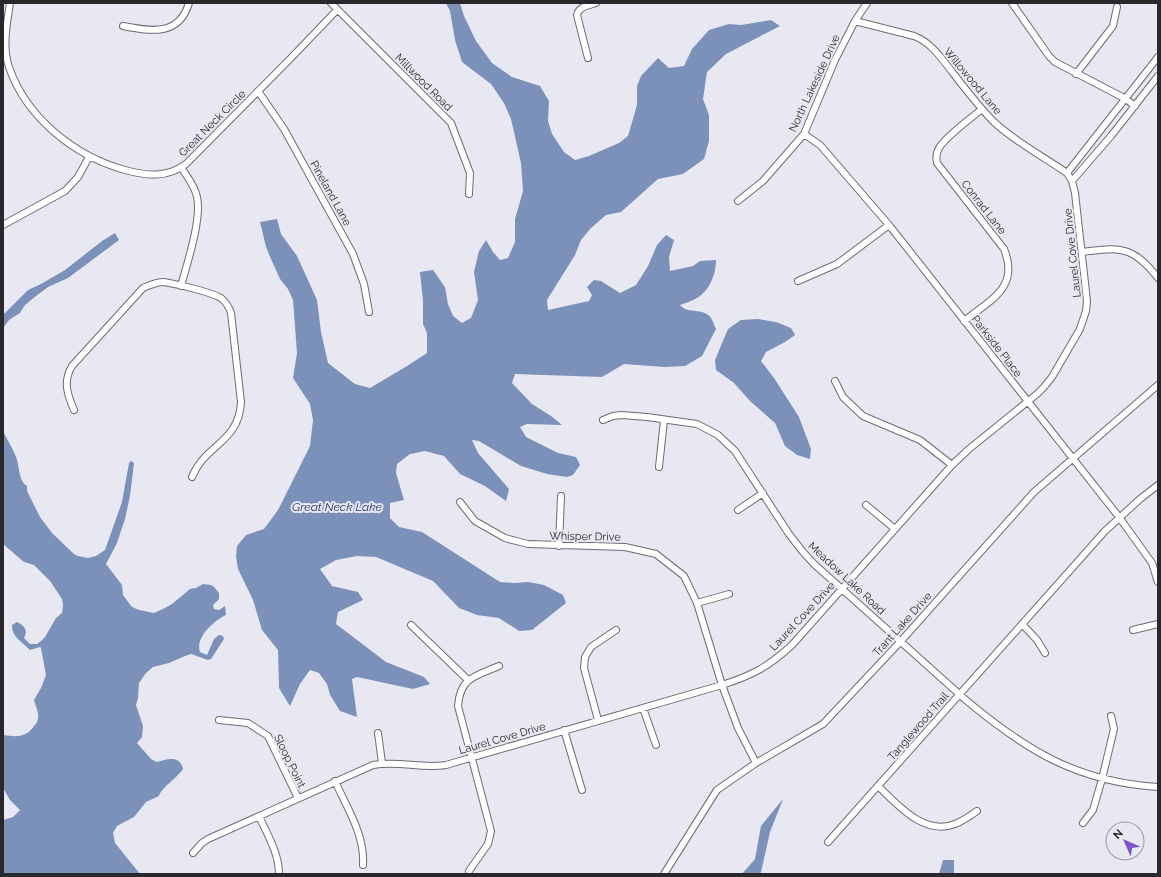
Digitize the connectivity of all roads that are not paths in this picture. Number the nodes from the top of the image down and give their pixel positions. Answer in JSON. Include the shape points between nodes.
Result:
{"nodes":[{"id":1,"x":10,"y":3,"type":"edge"},
{"id":2,"x":189,"y":3,"type":"edge"},
{"id":3,"x":331,"y":3,"type":"edge"},
{"id":4,"x":596,"y":3,"type":"edge"},
{"id":5,"x":866,"y":3,"type":"edge"},
{"id":6,"x":1012,"y":3,"type":"edge"},
{"id":7,"x":581,"y":5,"type":"edge"},
{"id":8,"x":1117,"y":7,"type":"dead end"},
{"id":9,"x":337,"y":10,"type":"junction"},
{"id":10,"x":855,"y":21,"type":"junction"},
{"id":11,"x":123,"y":26,"type":"dead end"},
{"id":12,"x":5,"y":55,"type":"edge"},
{"id":13,"x":1158,"y":57,"type":"edge"},
{"id":14,"x":588,"y":58,"type":"dead end"},
{"id":15,"x":1076,"y":74,"type":"junction"},
{"id":16,"x":1158,"y":76,"type":"edge"},
{"id":17,"x":258,"y":92,"type":"junction"},
{"id":18,"x":1126,"y":99,"type":"junction"},
{"id":19,"x":1134,"y":106,"type":"junction"},
{"id":20,"x":982,"y":109,"type":"junction"},
{"id":21,"x":804,"y":134,"type":"junction"},
{"id":22,"x":89,"y":157,"type":"junction"},
{"id":23,"x":181,"y":167,"type":"junction"},
{"id":24,"x":1067,"y":173,"type":"junction"},
{"id":25,"x":1072,"y":181,"type":"junction"},
{"id":26,"x":470,"y":194,"type":"dead end"},
{"id":27,"x":738,"y":200,"type":"dead end"},
{"id":28,"x":3,"y":225,"type":"edge"},
{"id":29,"x":889,"y":225,"type":"junction"},
{"id":30,"x":1082,"y":252,"type":"junction"},
{"id":31,"x":1158,"y":278,"type":"edge"},
{"id":32,"x":798,"y":281,"type":"dead end"},
{"id":33,"x":181,"y":286,"type":"junction"},
{"id":34,"x":369,"y":312,"type":"dead end"},
{"id":35,"x":964,"y":321,"type":"junction"},
{"id":36,"x":835,"y":381,"type":"dead end"},
{"id":37,"x":1158,"y":385,"type":"edge"},
{"id":38,"x":1028,"y":402,"type":"junction"},
{"id":39,"x":74,"y":410,"type":"dead end"},
{"id":40,"x":603,"y":420,"type":"dead end"},
{"id":41,"x":664,"y":420,"type":"junction"},
{"id":42,"x":1073,"y":458,"type":"junction"},
{"id":43,"x":952,"y":465,"type":"junction"},
{"id":44,"x":659,"y":467,"type":"dead end"},
{"id":45,"x":192,"y":477,"type":"dead end"},
{"id":46,"x":1158,"y":485,"type":"edge"},
{"id":47,"x":763,"y":493,"type":"junction"},
{"id":48,"x":561,"y":496,"type":"dead end"},
{"id":49,"x":460,"y":502,"type":"dead end"},
{"id":50,"x":866,"y":505,"type":"dead end"},
{"id":51,"x":738,"y":510,"type":"dead end"},
{"id":52,"x":1118,"y":517,"type":"junction"},
{"id":53,"x":895,"y":529,"type":"junction"},
{"id":54,"x":559,"y":546,"type":"junction"},
{"id":55,"x":1158,"y":582,"type":"edge"},
{"id":56,"x":842,"y":588,"type":"junction"},
{"id":57,"x":729,"y":594,"type":"dead end"},
{"id":58,"x":697,"y":603,"type":"junction"},
{"id":59,"x":1022,"y":624,"type":"junction"},
{"id":60,"x":1158,"y":624,"type":"edge"},
{"id":61,"x":411,"y":625,"type":"dead end"},
{"id":62,"x":616,"y":630,"type":"dead end"},
{"id":63,"x":1133,"y":630,"type":"dead end"},
{"id":64,"x":901,"y":641,"type":"junction"},
{"id":65,"x":1045,"y":653,"type":"dead end"},
{"id":66,"x":499,"y":666,"type":"dead end"},
{"id":67,"x":468,"y":680,"type":"junction"},
{"id":68,"x":722,"y":685,"type":"junction"},
{"id":69,"x":959,"y":694,"type":"junction"},
{"id":70,"x":642,"y":708,"type":"junction"},
{"id":71,"x":1111,"y":716,"type":"dead end"},
{"id":72,"x":219,"y":720,"type":"dead end"},
{"id":73,"x":598,"y":720,"type":"junction"},
{"id":74,"x":564,"y":730,"type":"junction"},
{"id":75,"x":378,"y":733,"type":"dead end"},
{"id":76,"x":656,"y":745,"type":"dead end"},
{"id":77,"x":472,"y":757,"type":"junction"},
{"id":78,"x":382,"y":763,"type":"junction"},
{"id":79,"x":756,"y":763,"type":"junction"},
{"id":80,"x":1102,"y":778,"type":"junction"},
{"id":81,"x":335,"y":781,"type":"junction"},
{"id":82,"x":878,"y":786,"type":"junction"},
{"id":83,"x":1158,"y":787,"type":"edge"},
{"id":84,"x":582,"y":790,"type":"dead end"},
{"id":85,"x":298,"y":798,"type":"junction"},
{"id":86,"x":977,"y":811,"type":"dead end"},
{"id":87,"x":259,"y":816,"type":"junction"},
{"id":88,"x":1083,"y":823,"type":"dead end"},
{"id":89,"x":828,"y":842,"type":"dead end"},
{"id":90,"x":193,"y":853,"type":"dead end"},
{"id":91,"x":363,"y":865,"type":"dead end"},
{"id":92,"x":469,"y":871,"type":"dead end"},
{"id":93,"x":279,"y":874,"type":"edge"},
{"id":94,"x":664,"y":874,"type":"edge"}],
"edges":[{"from":1,"to":12,"type":"street","name":"Great Neck Circle"},
{"from":2,"to":11,"type":"street","via":[[183,16],[165,29],[148,30]]},
{"from":3,"to":9,"type":"street","name":"Millwood Road"},
{"from":4,"to":7,"type":"street"},
{"from":5,"to":10,"type":"street","name":"North Lakeside Drive"},
{"from":6,"to":15,"type":"street","via":[[1049,56]]},
{"from":7,"to":14,"type":"street","via":[[577,15]]},
{"from":8,"to":15,"type":"street","via":[[1113,26]]},
{"from":9,"to":17,"type":"street","name":"Great Neck Circle"},
{"from":9,"to":26,"type":"street","name":"Millwood Road","via":[[451,123],[470,173]]},
{"from":10,"to":20,"type":"street","name":"Willowood Lane","via":[[920,38],[937,53]]},
{"from":10,"to":21,"type":"street","name":"North Lakeside Drive","via":[[835,60]]},
{"from":12,"to":22,"type":"street","name":"Great Neck Circle","via":[[19,89],[39,116],[71,145]]},
{"from":13,"to":18,"type":"street"},
{"from":15,"to":18,"type":"street"},
{"from":16,"to":19,"type":"street"},
{"from":17,"to":23,"type":"street","name":"Great Neck Circle"},
{"from":17,"to":34,"type":"street","name":"Pineland Lane","via":[[284,129],[353,254],[364,284]]},
{"from":18,"to":19,"type":"street"},
{"from":18,"to":24,"type":"street"},
{"from":19,"to":25,"type":"street"},
{"from":20,"to":24,"type":"street","name":"Willowood Lane","via":[[1007,133]]},
{"from":20,"to":35,"type":"street","name":"Conrad Lane","via":[[938,148],[936,157],[937,163],[1004,249],[1008,259],[1009,269],[1004,288]]},
{"from":21,"to":27,"type":"street","name":"North Lakeside Drive","via":[[763,181]]},
{"from":21,"to":29,"type":"street","name":"Parkside Place","via":[[820,145]]},
{"from":22,"to":23,"type":"street","name":"Great Neck Circle","via":[[120,169],[148,175],[165,174]]},
{"from":22,"to":28,"type":"street","via":[[78,177],[65,191]]},
{"from":23,"to":33,"type":"street","via":[[194,189],[199,206],[198,220]]},
{"from":24,"to":25,"type":"street","name":"Laurel Cove Drive"},
{"from":25,"to":30,"type":"street","name":"Laurel Cove Drive"},
{"from":29,"to":32,"type":"street","via":[[837,264]]},
{"from":29,"to":35,"type":"street","name":"Parkside Place"},
{"from":30,"to":31,"type":"street","via":[[1105,249],[1126,251],[1140,258]]},
{"from":30,"to":38,"type":"street","name":"Laurel Cove Drive","via":[[1087,301],[1084,319],[1052,377]]},
{"from":33,"to":39,"type":"street","via":[[163,282],[143,288],[72,366],[66,385]]},
{"from":33,"to":45,"type":"street","via":[[215,295],[229,307],[241,402],[239,417],[232,432],[196,466]]},
{"from":35,"to":38,"type":"street","name":"Parkside Place"},
{"from":36,"to":43,"type":"street","via":[[843,397],[863,416],[920,440]]},
{"from":37,"to":42,"type":"street","name":"Trant Lake Drive"},
{"from":38,"to":42,"type":"street","name":"Parkside Place"},
{"from":38,"to":43,"type":"street","name":"Laurel Cove Drive"},
{"from":40,"to":41,"type":"street","name":"Meadow Lake Road","via":[[621,415]]},
{"from":41,"to":44,"type":"street"},
{"from":41,"to":47,"type":"street","name":"Meadow Lake Road","via":[[697,424],[718,435],[736,451]]},
{"from":42,"to":52,"type":"street","name":"Parkside Place"},
{"from":42,"to":64,"type":"street","name":"Trant Lake Drive","via":[[1034,492]]},
{"from":43,"to":53,"type":"street","name":"Laurel Cove Drive"},
{"from":46,"to":52,"type":"street","name":"Tanglewood Trail"},
{"from":47,"to":51,"type":"street"},
{"from":47,"to":56,"type":"street","name":"Meadow Lake Road","via":[[803,552]]},
{"from":48,"to":54,"type":"street"},
{"from":49,"to":54,"type":"street","name":"Whisper Drive","via":[[475,522],[504,538],[528,544]]},
{"from":50,"to":53,"type":"street"},
{"from":52,"to":55,"type":"street","name":"Parkside Place","via":[[1152,563]]},
{"from":52,"to":59,"type":"street","name":"Tanglewood Trail"},
{"from":53,"to":56,"type":"street","name":"Laurel Cove Drive"},
{"from":54,"to":58,"type":"street","name":"Whisper Drive","via":[[625,547],[656,554],[684,576]]},
{"from":56,"to":64,"type":"street","name":"Meadow Lake Road"},
{"from":56,"to":68,"type":"street","name":"Laurel Cove Drive","via":[[778,658],[752,674]]},
{"from":57,"to":58,"type":"street"},
{"from":58,"to":68,"type":"street","name":"Whisper Drive"},
{"from":59,"to":65,"type":"street","via":[[1038,640]]},
{"from":59,"to":69,"type":"street","name":"Tanglewood Trail"},
{"from":60,"to":63,"type":"street"},
{"from":61,"to":67,"type":"street"},
{"from":62,"to":73,"type":"street","via":[[591,647],[585,657],[584,668]]},
{"from":64,"to":69,"type":"street","name":"Meadow Lake Road"},
{"from":64,"to":79,"type":"street","name":"Trant Lake Drive","via":[[823,724]]},
{"from":66,"to":67,"type":"street"},
{"from":67,"to":77,"type":"street","via":[[459,694],[458,706]]},
{"from":68,"to":70,"type":"street","name":"Laurel Cove Drive"},
{"from":68,"to":79,"type":"street","name":"Whisper Drive","via":[[738,728]]},
{"from":69,"to":80,"type":"street","name":"Meadow Lake Road","via":[[1021,742],[1062,765],[1083,774]]},
{"from":69,"to":82,"type":"street","name":"Tanglewood Trail"},
{"from":70,"to":73,"type":"street","name":"Laurel Cove Drive"},
{"from":70,"to":76,"type":"street"},
{"from":71,"to":80,"type":"street","via":[[1114,729]]},
{"from":72,"to":85,"type":"street","name":"Sloop Point","via":[[248,723],[268,736]]},
{"from":73,"to":74,"type":"street","name":"Laurel Cove Drive"},
{"from":74,"to":77,"type":"street","name":"Laurel Cove Drive"},
{"from":74,"to":84,"type":"street"},
{"from":75,"to":78,"type":"street"},
{"from":77,"to":78,"type":"street","name":"Laurel Cove Drive","via":[[425,767]]},
{"from":77,"to":92,"type":"street","via":[[492,831],[488,844]]},
{"from":78,"to":81,"type":"street","name":"Laurel Cove Drive"},
{"from":79,"to":94,"type":"street","name":"Trant Lake Drive","via":[[717,790]]},
{"from":80,"to":83,"type":"street","name":"Meadow Lake Road"},
{"from":80,"to":88,"type":"street","via":[[1093,810]]},
{"from":81,"to":85,"type":"street","name":"Laurel Cove Drive"},
{"from":81,"to":91,"type":"street","via":[[362,840]]},
{"from":82,"to":86,"type":"street","via":[[909,815],[932,825],[954,825]]},
{"from":82,"to":89,"type":"street","name":"Tanglewood Trail"},
{"from":85,"to":87,"type":"street","name":"Laurel Cove Drive"},
{"from":87,"to":90,"type":"street","name":"Laurel Cove Drive","via":[[208,839]]},
{"from":87,"to":93,"type":"street","via":[[276,853]]}]}
